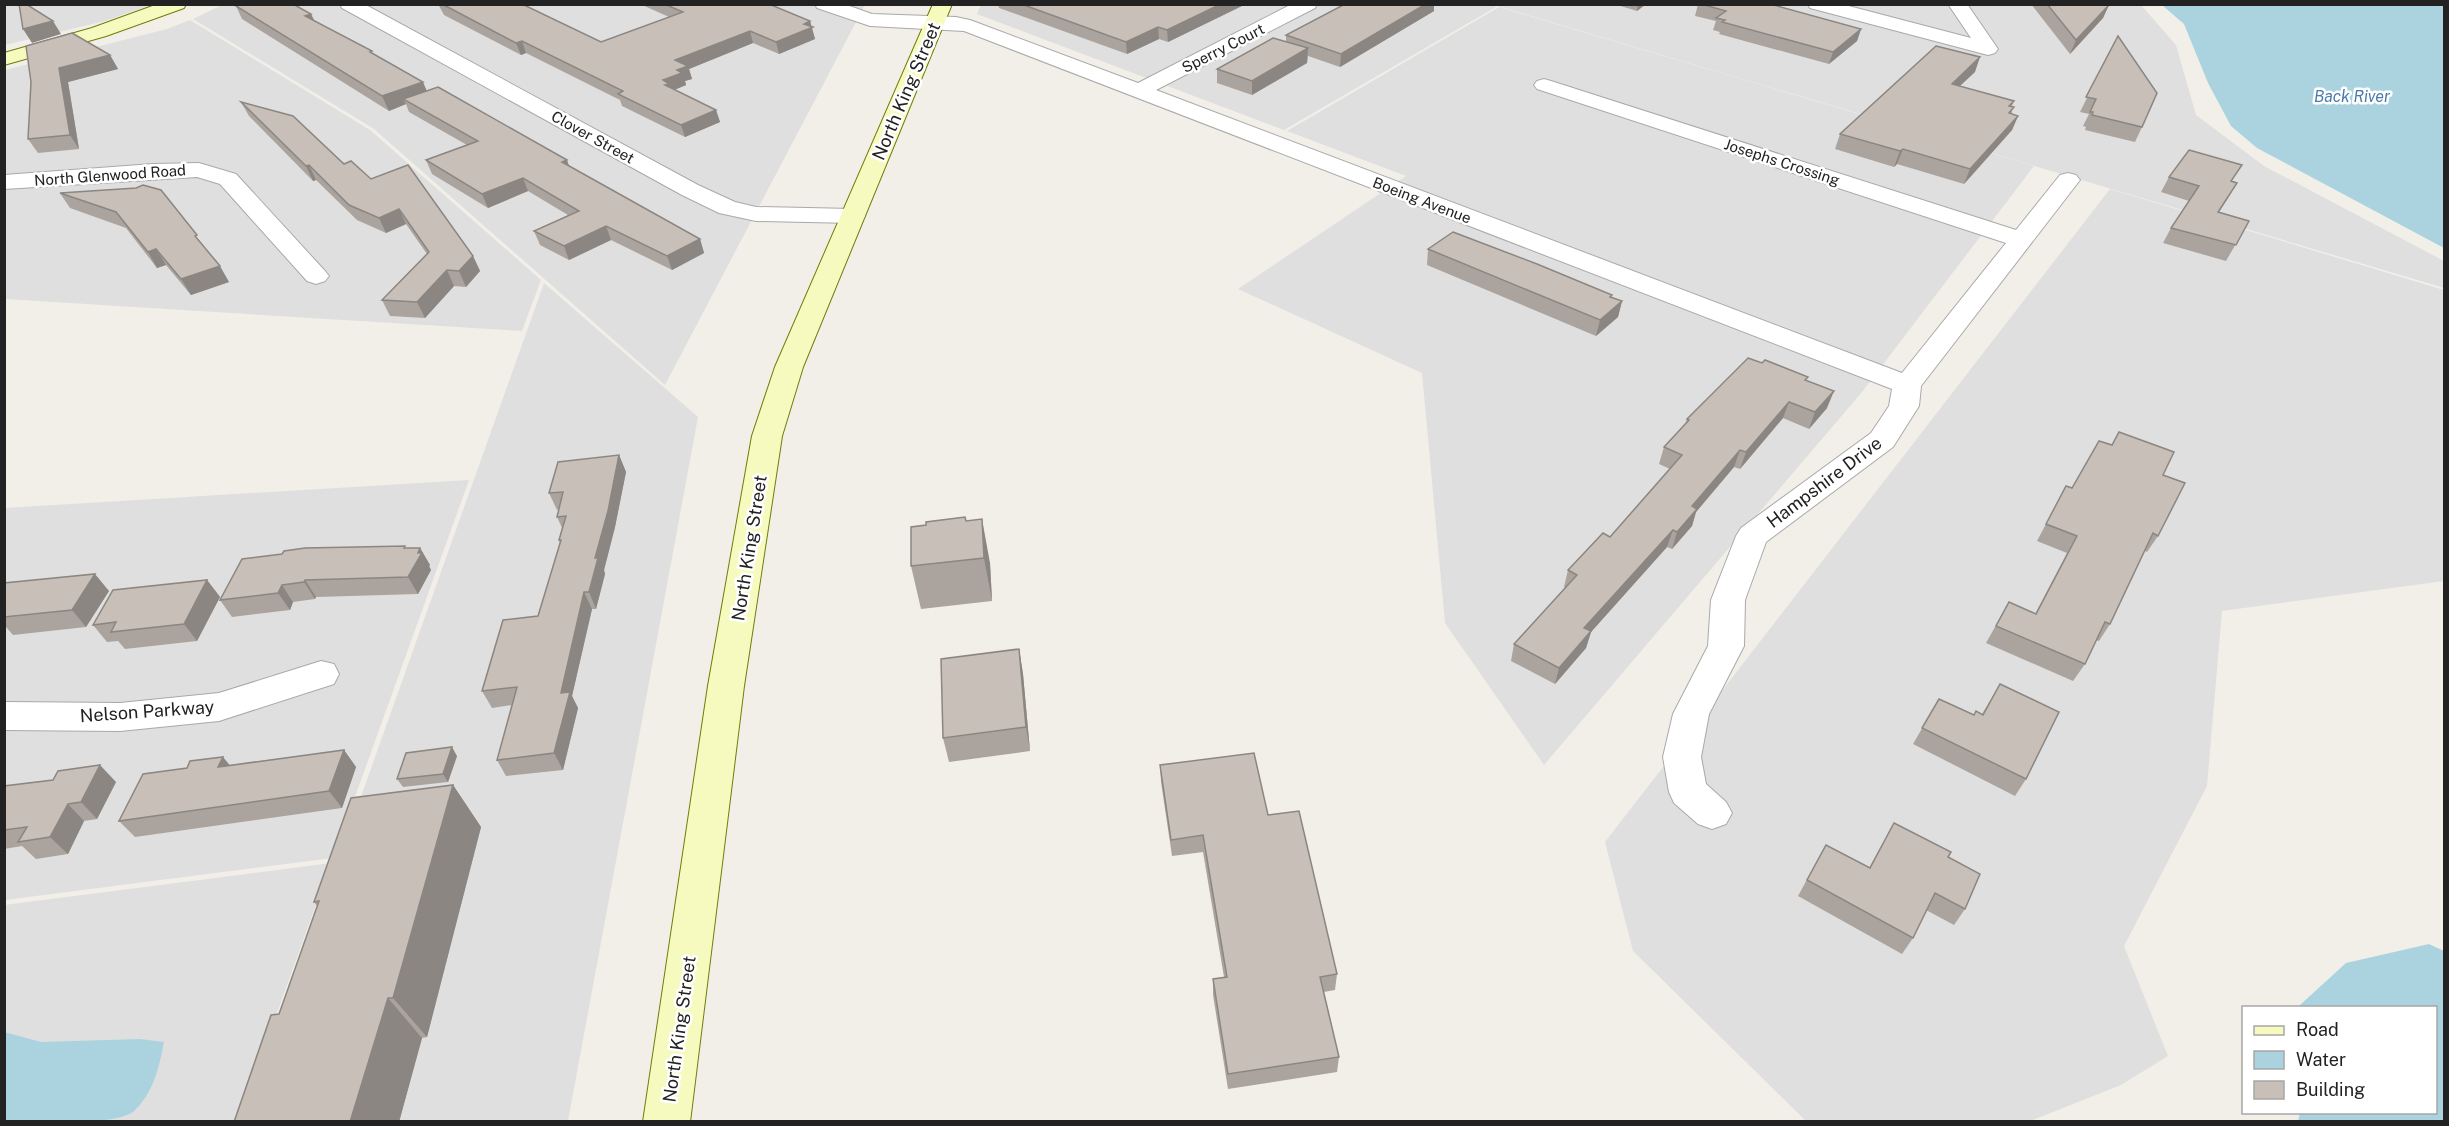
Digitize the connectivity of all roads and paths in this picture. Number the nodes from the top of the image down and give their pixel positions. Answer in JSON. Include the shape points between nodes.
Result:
{"nodes":[{"id":1,"x":177,"y":4,"type":"edge"},
{"id":2,"x":350,"y":4,"type":"edge"},
{"id":3,"x":824,"y":4,"type":"edge"},
{"id":4,"x":1308,"y":4,"type":"edge"},
{"id":5,"x":1817,"y":4,"type":"edge"},
{"id":6,"x":1957,"y":4,"type":"edge"},
{"id":7,"x":939,"y":14,"type":"edge"},
{"id":8,"x":4,"y":59,"type":"edge"},
{"id":9,"x":1544,"y":85,"type":"dead end"},
{"id":10,"x":1138,"y":91,"type":"junction"},
{"id":11,"x":2068,"y":180,"type":"dead end"},
{"id":12,"x":4,"y":182,"type":"edge"},
{"id":13,"x":853,"y":216,"type":"junction"},
{"id":14,"x":2020,"y":239,"type":"junction"},
{"id":15,"x":316,"y":276,"type":"dead end"},
{"id":16,"x":1907,"y":385,"type":"junction"},
{"id":17,"x":321,"y":675,"type":"dead end"},
{"id":18,"x":4,"y":716,"type":"edge"},
{"id":19,"x":1712,"y":813,"type":"dead end"},
{"id":20,"x":666,"y":1122,"type":"edge"}],
"edges":[{"from":1,"to":8,"type":"main road","via":[[99,32]]},
{"from":2,"to":13,"type":"street","name":"Clover Street","via":[[728,208],[756,214]]},
{"from":3,"to":7,"type":"street","name":"Boeing Avenue","via":[[870,20]]},
{"from":4,"to":10,"type":"street","name":"Sperry Court"},
{"from":5,"to":6,"type":"street","via":[[1988,49]]},
{"from":7,"to":10,"type":"street","name":"Boeing Avenue"},
{"from":7,"to":13,"type":"main road","name":"North King Street"},
{"from":9,"to":14,"type":"street","name":"Josephs Crossing"},
{"from":10,"to":16,"type":"street","name":"Boeing Avenue"},
{"from":11,"to":14,"type":"street","name":"Hampshire Drive"},
{"from":12,"to":15,"type":"street","name":"North Glenwood Road","via":[[199,170],[228,179]]},
{"from":13,"to":20,"type":"main road","name":"North King Street","via":[[789,367],[767,436],[726,686]]},
{"from":14,"to":16,"type":"street","name":"Hampshire Drive"},
{"from":16,"to":19,"type":"street","name":"Hampshire Drive","via":[[1904,406],[1882,440],[1752,536],[1728,600],[1726,646],[1690,714],[1682,757],[1688,792]]},
{"from":17,"to":18,"type":"street","name":"Nelson Parkway","via":[[219,707],[120,717]]}]}
